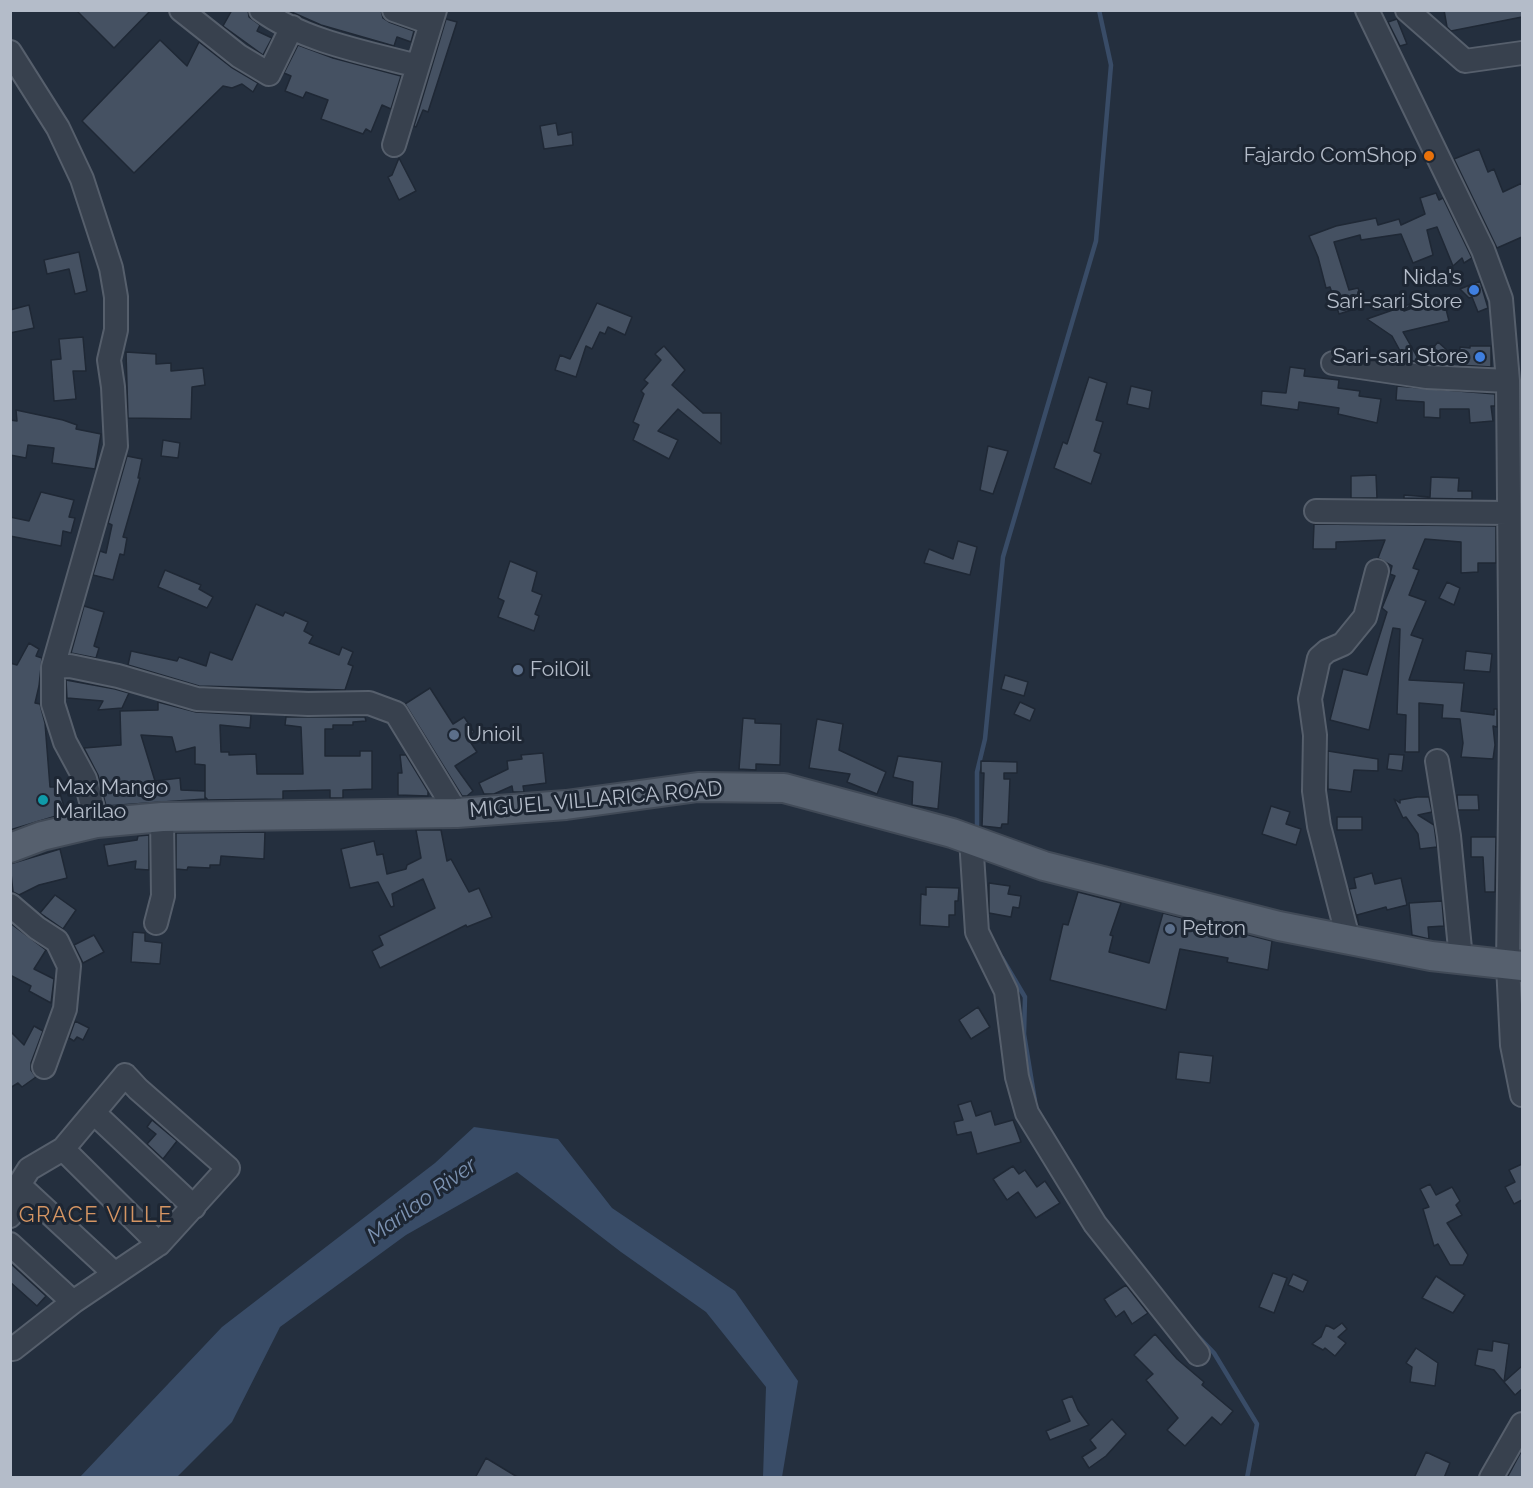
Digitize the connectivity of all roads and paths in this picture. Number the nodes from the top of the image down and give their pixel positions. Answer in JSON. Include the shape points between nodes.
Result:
{"nodes":[{"id":1,"x":181,"y":10,"type":"edge"},
{"id":2,"x":261,"y":10,"type":"edge"},
{"id":3,"x":394,"y":10,"type":"edge"},
{"id":4,"x":1407,"y":10,"type":"edge"},
{"id":5,"x":1368,"y":11,"type":"edge"},
{"id":6,"x":433,"y":17,"type":"edge"},
{"id":7,"x":292,"y":27,"type":"junction"},
{"id":8,"x":10,"y":52,"type":"edge"},
{"id":9,"x":1522,"y":53,"type":"edge"},
{"id":10,"x":418,"y":66,"type":"junction"},
{"id":11,"x":394,"y":145,"type":"dead end"},
{"id":12,"x":1333,"y":363,"type":"dead end"},
{"id":13,"x":1508,"y":381,"type":"junction"},
{"id":14,"x":1316,"y":512,"type":"dead end"},
{"id":15,"x":1509,"y":513,"type":"junction"},
{"id":16,"x":1377,"y":572,"type":"dead end"},
{"id":17,"x":52,"y":667,"type":"junction"},
{"id":18,"x":1437,"y":761,"type":"dead end"},
{"id":19,"x":457,"y":813,"type":"junction"},
{"id":20,"x":162,"y":817,"type":"junction"},
{"id":21,"x":97,"y":824,"type":"junction"},
{"id":22,"x":971,"y":839,"type":"junction"},
{"id":23,"x":10,"y":848,"type":"edge"},
{"id":24,"x":10,"y":905,"type":"edge"},
{"id":25,"x":156,"y":922,"type":"dead end"},
{"id":26,"x":1349,"y":942,"type":"junction"},
{"id":27,"x":1461,"y":959,"type":"junction"},
{"id":28,"x":1515,"y":966,"type":"edge"},
{"id":29,"x":44,"y":1066,"type":"dead end"},
{"id":30,"x":1522,"y":1095,"type":"edge"},
{"id":31,"x":94,"y":1113,"type":"junction"},
{"id":32,"x":63,"y":1149,"type":"junction"},
{"id":33,"x":19,"y":1185,"type":"junction"},
{"id":34,"x":194,"y":1207,"type":"junction"},
{"id":35,"x":10,"y":1216,"type":"edge"},
{"id":36,"x":10,"y":1244,"type":"edge"},
{"id":37,"x":159,"y":1244,"type":"junction"},
{"id":38,"x":114,"y":1273,"type":"junction"},
{"id":39,"x":73,"y":1302,"type":"junction"},
{"id":40,"x":11,"y":1348,"type":"edge"},
{"id":41,"x":1198,"y":1354,"type":"dead end"},
{"id":42,"x":1522,"y":1424,"type":"edge"},
{"id":43,"x":1491,"y":1478,"type":"edge"}],
"edges":[{"from":1,"to":7,"type":"street","via":[[239,56],[269,74]]},
{"from":2,"to":7,"type":"street"},
{"from":3,"to":6,"type":"street"},
{"from":4,"to":9,"type":"street","via":[[1466,62]]},
{"from":5,"to":13,"type":"street","via":[[1491,267],[1501,299]]},
{"from":6,"to":10,"type":"street"},
{"from":7,"to":10,"type":"street"},
{"from":8,"to":17,"type":"street","via":[[58,128],[82,179],[111,268],[116,297],[116,330],[109,360],[116,446]]},
{"from":10,"to":11,"type":"street"},
{"from":12,"to":13,"type":"street","via":[[1427,377]]},
{"from":13,"to":15,"type":"street"},
{"from":14,"to":15,"type":"street"},
{"from":15,"to":28,"type":"street"},
{"from":16,"to":26,"type":"street","via":[[1365,617],[1355,633],[1319,658],[1310,699],[1319,826]]},
{"from":17,"to":19,"type":"street","via":[[70,666],[118,676],[197,699],[369,703],[396,713]]},
{"from":17,"to":21,"type":"street","via":[[53,704],[65,742],[85,779]]},
{"from":18,"to":27,"type":"street"},
{"from":19,"to":20,"type":"main road","name":"MIGUEL VILLARICA ROAD"},
{"from":19,"to":22,"type":"main road","name":"MIGUEL VILLARICA ROAD","via":[[566,805],[698,787],[784,788]]},
{"from":20,"to":21,"type":"main road","name":"MIGUEL VILLARICA ROAD"},
{"from":20,"to":25,"type":"street","via":[[163,896]]},
{"from":21,"to":23,"type":"main road","name":"MIGUEL VILLARICA ROAD","via":[[42,836]]},
{"from":22,"to":26,"type":"main road","name":"MIGUEL VILLARICA ROAD","via":[[1044,866]]},
{"from":22,"to":41,"type":"street","via":[[977,932],[1006,991],[1017,1077],[1026,1113],[1095,1224]]},
{"from":24,"to":29,"type":"street","via":[[57,941],[69,966],[66,1009]]},
{"from":26,"to":27,"type":"main road","name":"MIGUEL VILLARICA ROAD"},
{"from":27,"to":28,"type":"main road","name":"MIGUEL VILLARICA ROAD"},
{"from":28,"to":30,"type":"street","via":[[1512,1045]]},
{"from":31,"to":32,"type":"street"},
{"from":31,"to":34,"type":"street"},
{"from":31,"to":34,"type":"street","via":[[125,1075],[228,1168]]},
{"from":32,"to":33,"type":"street","via":[[29,1169]]},
{"from":32,"to":37,"type":"street"},
{"from":33,"to":35,"type":"street"},
{"from":33,"to":38,"type":"street"},
{"from":34,"to":37,"type":"street"},
{"from":36,"to":39,"type":"street"},
{"from":37,"to":38,"type":"street"},
{"from":38,"to":39,"type":"street"},
{"from":39,"to":40,"type":"street"},
{"from":42,"to":43,"type":"street"}]}
